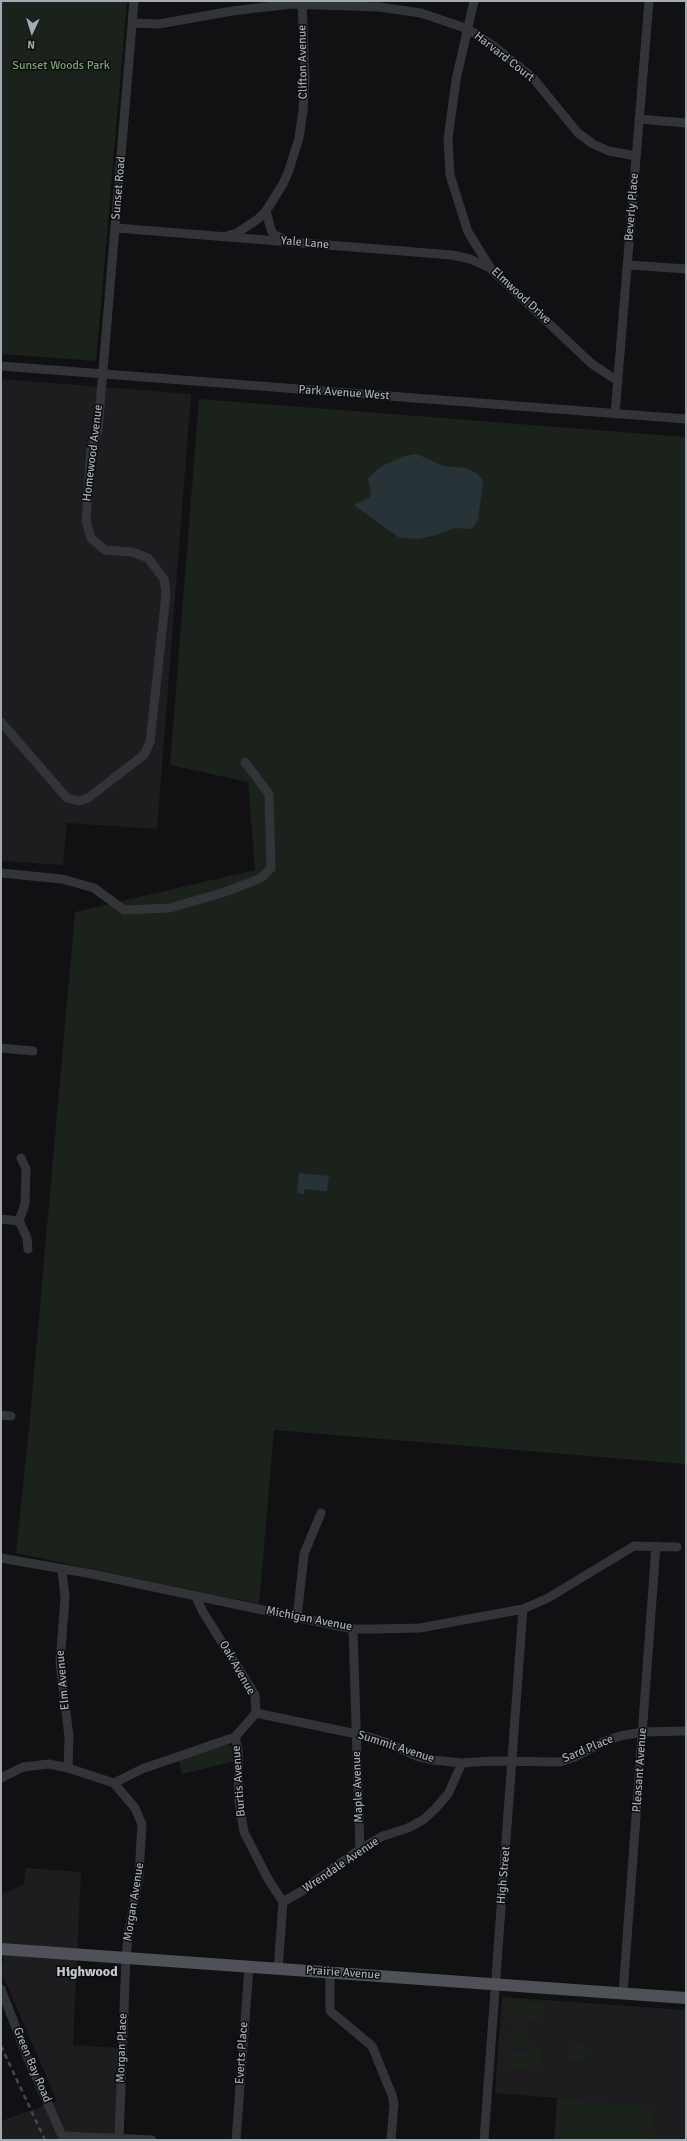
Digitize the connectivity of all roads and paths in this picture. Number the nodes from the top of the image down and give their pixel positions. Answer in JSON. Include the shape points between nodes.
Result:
{"nodes":[{"id":1,"x":134,"y":1,"type":"edge"},
{"id":2,"x":474,"y":1,"type":"edge"},
{"id":3,"x":649,"y":1,"type":"edge"},
{"id":4,"x":302,"y":2,"type":"edge"},
{"id":5,"x":132,"y":23,"type":"junction"},
{"id":6,"x":468,"y":29,"type":"junction"},
{"id":7,"x":639,"y":119,"type":"junction"},
{"id":8,"x":686,"y":123,"type":"edge"},
{"id":9,"x":636,"y":156,"type":"junction"},
{"id":10,"x":266,"y":211,"type":"junction"},
{"id":11,"x":116,"y":228,"type":"junction"},
{"id":12,"x":226,"y":236,"type":"junction"},
{"id":13,"x":287,"y":241,"type":"junction"},
{"id":14,"x":628,"y":265,"type":"junction"},
{"id":15,"x":491,"y":269,"type":"junction"},
{"id":16,"x":686,"y":269,"type":"edge"},
{"id":17,"x":1,"y":366,"type":"edge"},
{"id":18,"x":102,"y":374,"type":"junction"},
{"id":19,"x":618,"y":381,"type":"junction"},
{"id":20,"x":615,"y":414,"type":"junction"},
{"id":21,"x":686,"y":419,"type":"edge"},
{"id":22,"x":1,"y":722,"type":"edge"},
{"id":23,"x":245,"y":762,"type":"dead end"},
{"id":24,"x":1,"y":873,"type":"edge"},
{"id":25,"x":1,"y":1048,"type":"edge"},
{"id":26,"x":33,"y":1051,"type":"dead end"},
{"id":27,"x":21,"y":1158,"type":"dead end"},
{"id":28,"x":1,"y":1219,"type":"edge"},
{"id":29,"x":19,"y":1220,"type":"junction"},
{"id":30,"x":28,"y":1249,"type":"dead end"},
{"id":31,"x":1,"y":1416,"type":"edge"},
{"id":32,"x":11,"y":1416,"type":"dead end"},
{"id":33,"x":321,"y":1513,"type":"dead end"},
{"id":34,"x":656,"y":1546,"type":"junction"},
{"id":35,"x":676,"y":1547,"type":"dead end"},
{"id":36,"x":1,"y":1558,"type":"edge"},
{"id":37,"x":62,"y":1569,"type":"junction"},
{"id":38,"x":196,"y":1597,"type":"junction"},
{"id":39,"x":523,"y":1609,"type":"junction"},
{"id":40,"x":297,"y":1618,"type":"junction"},
{"id":41,"x":353,"y":1629,"type":"junction"},
{"id":42,"x":256,"y":1713,"type":"junction"},
{"id":43,"x":686,"y":1731,"type":"edge"},
{"id":44,"x":644,"y":1732,"type":"junction"},
{"id":45,"x":356,"y":1734,"type":"junction"},
{"id":46,"x":235,"y":1737,"type":"junction"},
{"id":47,"x":513,"y":1761,"type":"junction"},
{"id":48,"x":462,"y":1763,"type":"junction"},
{"id":49,"x":68,"y":1768,"type":"junction"},
{"id":50,"x":1,"y":1778,"type":"edge"},
{"id":51,"x":114,"y":1783,"type":"junction"},
{"id":52,"x":360,"y":1849,"type":"junction"},
{"id":53,"x":283,"y":1902,"type":"junction"},
{"id":54,"x":1,"y":1949,"type":"edge"},
{"id":55,"x":126,"y":1958,"type":"junction"},
{"id":56,"x":249,"y":1967,"type":"junction"},
{"id":57,"x":278,"y":1969,"type":"junction"},
{"id":58,"x":330,"y":1972,"type":"junction"},
{"id":59,"x":496,"y":1984,"type":"junction"},
{"id":60,"x":1,"y":1989,"type":"edge"},
{"id":61,"x":623,"y":1994,"type":"junction"},
{"id":62,"x":686,"y":1998,"type":"edge"},
{"id":63,"x":64,"y":2138,"type":"edge"},
{"id":64,"x":119,"y":2138,"type":"junction"},
{"id":65,"x":152,"y":2140,"type":"edge"},
{"id":66,"x":236,"y":2140,"type":"edge"},
{"id":67,"x":391,"y":2140,"type":"edge"},
{"id":68,"x":484,"y":2140,"type":"edge"}],
"edges":[{"from":1,"to":5,"type":"street","name":"Sunset Road"},
{"from":2,"to":6,"type":"street","name":"Elmwood Drive"},
{"from":3,"to":7,"type":"street","name":"Beverly Place"},
{"from":4,"to":5,"type":"street","name":"Harvard Court","via":[[159,24]]},
{"from":4,"to":6,"type":"street","name":"Harvard Court","via":[[405,10],[449,21]]},
{"from":4,"to":10,"type":"street","name":"Clifton Avenue","via":[[305,79],[300,132],[283,184]]},
{"from":5,"to":11,"type":"street","name":"Sunset Road"},
{"from":6,"to":9,"type":"street","name":"Harvard Court","via":[[495,46],[534,78],[578,133],[609,152]]},
{"from":6,"to":15,"type":"street","name":"Elmwood Drive","via":[[450,114],[450,175],[468,232]]},
{"from":7,"to":8,"type":"street"},
{"from":7,"to":9,"type":"street","name":"Beverly Place"},
{"from":9,"to":14,"type":"street","name":"Beverly Place"},
{"from":10,"to":12,"type":"street","name":"Clifton Avenue","via":[[236,233]]},
{"from":10,"to":13,"type":"street","via":[[274,235]]},
{"from":11,"to":12,"type":"street","name":"Yale Lane"},
{"from":11,"to":18,"type":"street","name":"Sunset Road"},
{"from":12,"to":13,"type":"street","name":"Yale Lane"},
{"from":13,"to":15,"type":"street","name":"Yale Lane","via":[[452,254],[470,258]]},
{"from":14,"to":16,"type":"street"},
{"from":14,"to":19,"type":"street","name":"Beverly Place"},
{"from":15,"to":19,"type":"street","name":"Elmwood Drive","via":[[592,364]]},
{"from":17,"to":18,"type":"street","name":"Park Avenue West"},
{"from":18,"to":20,"type":"street","name":"Park Avenue West"},
{"from":18,"to":22,"type":"street","name":"Homewood Avenue","via":[[98,430],[91,449],[87,527],[91,538],[105,550],[132,552],[148,558],[164,579],[166,594],[150,742],[144,755],[88,798],[79,801],[67,798]]},
{"from":19,"to":20,"type":"street","name":"Beverly Place"},
{"from":20,"to":21,"type":"street","name":"Park Avenue West"},
{"from":23,"to":24,"type":"street","via":[[269,794],[271,868],[261,878],[170,908],[124,910],[94,888],[62,878]]},
{"from":25,"to":26,"type":"street"},
{"from":27,"to":29,"type":"street","via":[[26,1176],[25,1204]]},
{"from":28,"to":29,"type":"street"},
{"from":29,"to":30,"type":"street","via":[[27,1238]]},
{"from":31,"to":32,"type":"street"},
{"from":33,"to":40,"type":"street","via":[[304,1554]]},
{"from":34,"to":35,"type":"street","name":"Michigan Avenue"},
{"from":34,"to":39,"type":"street","name":"Michigan Avenue","via":[[634,1546],[548,1598]]},
{"from":34,"to":44,"type":"street","name":"Pleasant Avenue"},
{"from":36,"to":37,"type":"street","name":"Michigan Avenue"},
{"from":37,"to":38,"type":"street","name":"Michigan Avenue"},
{"from":37,"to":49,"type":"street","name":"Elm Avenue","via":[[65,1598],[60,1662],[70,1737]]},
{"from":38,"to":40,"type":"street","name":"Michigan Avenue"},
{"from":38,"to":42,"type":"street","name":"Oak Avenue","via":[[202,1612],[251,1687],[256,1702]]},
{"from":39,"to":41,"type":"street","name":"Michigan Avenue","via":[[420,1628]]},
{"from":39,"to":47,"type":"street","name":"High Street"},
{"from":40,"to":41,"type":"street","name":"Michigan Avenue"},
{"from":41,"to":45,"type":"street","name":"Maple Avenue"},
{"from":42,"to":45,"type":"street","name":"Summit Avenue"},
{"from":42,"to":46,"type":"street"},
{"from":43,"to":44,"type":"street","name":"Sard Place"},
{"from":44,"to":47,"type":"street","name":"Sard Place","via":[[603,1742],[560,1762]]},
{"from":44,"to":61,"type":"street","name":"Pleasant Avenue"},
{"from":45,"to":48,"type":"street","name":"Summit Avenue","via":[[388,1743],[416,1756]]},
{"from":45,"to":52,"type":"street","name":"Maple Avenue"},
{"from":46,"to":51,"type":"street","name":"Burtis Avenue","via":[[142,1768]]},
{"from":46,"to":53,"type":"street","name":"Burtis Avenue","via":[[238,1749],[239,1802],[244,1832]]},
{"from":47,"to":48,"type":"street","name":"Summit Avenue"},
{"from":47,"to":59,"type":"street","name":"High Street"},
{"from":48,"to":52,"type":"street","name":"Wrendale Avenue","via":[[448,1794],[427,1816],[408,1828],[383,1836]]},
{"from":49,"to":50,"type":"street","via":[[42,1764],[23,1767]]},
{"from":49,"to":51,"type":"street"},
{"from":51,"to":55,"type":"street","name":"Morgan Avenue","via":[[135,1808],[142,1824],[140,1875]]},
{"from":52,"to":53,"type":"street","name":"Wrendale Avenue"},
{"from":53,"to":57,"type":"street"},
{"from":54,"to":55,"type":"main road","name":"Prairie Avenue"},
{"from":55,"to":56,"type":"main road","name":"Prairie Avenue"},
{"from":55,"to":64,"type":"street","name":"Morgan Place"},
{"from":56,"to":57,"type":"main road","name":"Prairie Avenue"},
{"from":56,"to":66,"type":"street","name":"Everts Place"},
{"from":57,"to":58,"type":"main road","name":"Prairie Avenue"},
{"from":58,"to":59,"type":"main road","name":"Prairie Avenue"},
{"from":58,"to":67,"type":"street","via":[[330,2011],[372,2046],[392,2095],[394,2104]]},
{"from":59,"to":61,"type":"main road","name":"Prairie Avenue"},
{"from":59,"to":68,"type":"street","name":"High Street"},
{"from":60,"to":63,"type":"street","name":"Green Bay Road","via":[[28,2059]]},
{"from":61,"to":62,"type":"main road","name":"Prairie Avenue"},
{"from":63,"to":64,"type":"street"},
{"from":64,"to":65,"type":"street"}]}
